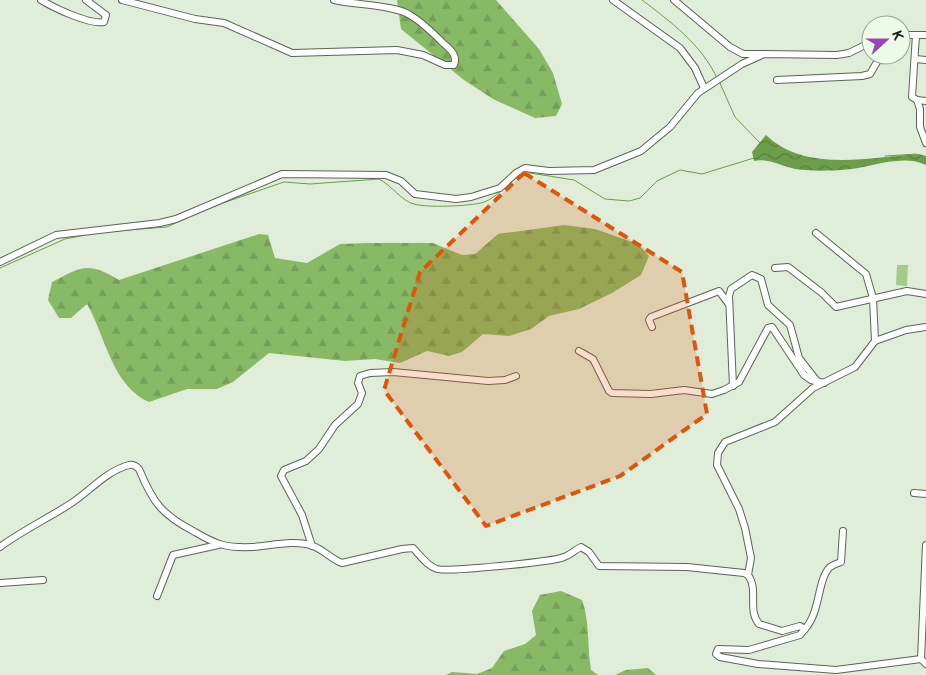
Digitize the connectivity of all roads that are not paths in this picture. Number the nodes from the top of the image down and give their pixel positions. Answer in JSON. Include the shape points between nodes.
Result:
{"nodes":[{"id":1,"x":41,"y":0,"type":"edge"},
{"id":2,"x":86,"y":0,"type":"edge"},
{"id":3,"x":122,"y":0,"type":"edge"},
{"id":4,"x":334,"y":0,"type":"edge"},
{"id":5,"x":613,"y":0,"type":"edge"},
{"id":6,"x":674,"y":0,"type":"edge"},
{"id":7,"x":911,"y":35,"type":"edge"},
{"id":8,"x":916,"y":35,"type":"junction"},
{"id":9,"x":926,"y":35,"type":"edge"},
{"id":10,"x":861,"y":47,"type":"edge"},
{"id":11,"x":764,"y":54,"type":"junction"},
{"id":12,"x":915,"y":59,"type":"junction"},
{"id":13,"x":926,"y":60,"type":"edge"},
{"id":14,"x":875,"y":65,"type":"edge"},
{"id":15,"x":777,"y":80,"type":"dead end"},
{"id":16,"x":706,"y":86,"type":"junction"},
{"id":17,"x":917,"y":100,"type":"junction"},
{"id":18,"x":926,"y":101,"type":"edge"},
{"id":19,"x":926,"y":143,"type":"edge"},
{"id":20,"x":816,"y":233,"type":"dead end"},
{"id":21,"x":0,"y":262,"type":"edge"},
{"id":22,"x":775,"y":268,"type":"dead end"},
{"id":23,"x":926,"y":294,"type":"edge"},
{"id":24,"x":874,"y":298,"type":"junction"},
{"id":25,"x":728,"y":303,"type":"junction"},
{"id":26,"x":652,"y":327,"type":"dead end"},
{"id":27,"x":926,"y":327,"type":"edge"},
{"id":28,"x":875,"y":341,"type":"junction"},
{"id":29,"x":579,"y":351,"type":"dead end"},
{"id":30,"x":516,"y":376,"type":"dead end"},
{"id":31,"x":820,"y":382,"type":"junction"},
{"id":32,"x":733,"y":386,"type":"junction"},
{"id":33,"x":914,"y":493,"type":"dead end"},
{"id":34,"x":926,"y":494,"type":"edge"},
{"id":35,"x":843,"y":531,"type":"dead end"},
{"id":36,"x":0,"y":546,"type":"edge"},
{"id":37,"x":218,"y":546,"type":"junction"},
{"id":38,"x":312,"y":546,"type":"junction"},
{"id":39,"x":926,"y":546,"type":"edge"},
{"id":40,"x":748,"y":575,"type":"junction"},
{"id":41,"x":43,"y":580,"type":"dead end"},
{"id":42,"x":0,"y":583,"type":"edge"},
{"id":43,"x":157,"y":596,"type":"dead end"},
{"id":44,"x":805,"y":629,"type":"junction"},
{"id":45,"x":924,"y":662,"type":"edge"}],
"edges":[{"from":1,"to":2,"type":"street","via":[[89,21],[104,22],[106,15]]},
{"from":3,"to":4,"type":"street","via":[[224,23],[292,53],[397,50],[454,65],[456,60],[452,51],[409,14],[393,8]]},
{"from":5,"to":16,"type":"street","via":[[680,48]]},
{"from":6,"to":11,"type":"street","via":[[730,47],[743,54]]},
{"from":7,"to":8,"type":"street"},
{"from":8,"to":9,"type":"street"},
{"from":8,"to":12,"type":"street"},
{"from":10,"to":11,"type":"street","via":[[837,55]]},
{"from":11,"to":16,"type":"street"},
{"from":12,"to":13,"type":"street"},
{"from":12,"to":17,"type":"street","via":[[912,97]]},
{"from":14,"to":15,"type":"street","via":[[870,74],[862,76]]},
{"from":16,"to":21,"type":"street","via":[[670,127],[641,152],[594,170],[525,168],[500,188],[456,199],[414,194],[401,181],[386,175],[282,174],[176,219],[56,235]]},
{"from":17,"to":18,"type":"street"},
{"from":17,"to":19,"type":"street","via":[[920,127]]},
{"from":20,"to":24,"type":"street","via":[[866,274]]},
{"from":22,"to":24,"type":"street","via":[[788,267],[836,307]]},
{"from":23,"to":24,"type":"street","via":[[907,291]]},
{"from":24,"to":28,"type":"street"},
{"from":25,"to":26,"type":"street","via":[[719,291],[651,317]]},
{"from":25,"to":31,"type":"street","via":[[731,289],[752,275],[761,279],[768,305],[790,325],[799,358]]},
{"from":25,"to":32,"type":"street"},
{"from":27,"to":28,"type":"street"},
{"from":28,"to":31,"type":"street","via":[[855,367]]},
{"from":29,"to":32,"type":"street","via":[[593,359],[609,391],[615,394],[684,390],[712,394]]},
{"from":30,"to":38,"type":"street","via":[[488,380],[393,372],[360,376],[358,382],[362,393],[358,404],[335,425],[306,461],[284,470],[281,476],[302,515]]},
{"from":31,"to":32,"type":"street","via":[[804,375],[772,327],[768,328],[739,382]]},
{"from":31,"to":40,"type":"street","via":[[775,422],[725,442],[718,453],[718,465],[745,528],[751,558]]},
{"from":33,"to":34,"type":"street"},
{"from":35,"to":44,"type":"street","via":[[843,557],[841,562],[831,566],[824,577],[816,611]]},
{"from":36,"to":37,"type":"street","via":[[130,464],[139,468],[153,498],[172,520]]},
{"from":37,"to":38,"type":"street"},
{"from":37,"to":43,"type":"street","via":[[173,555]]},
{"from":38,"to":40,"type":"street","via":[[342,563],[414,548],[437,569],[556,560],[581,547],[599,566],[688,567]]},
{"from":39,"to":45,"type":"street"},
{"from":40,"to":44,"type":"street","via":[[754,592],[754,615],[759,624],[774,631],[800,626]]},
{"from":41,"to":42,"type":"street"},
{"from":44,"to":45,"type":"street","via":[[800,635],[765,646],[738,651],[718,649],[716,654],[758,664],[836,670]]}]}
